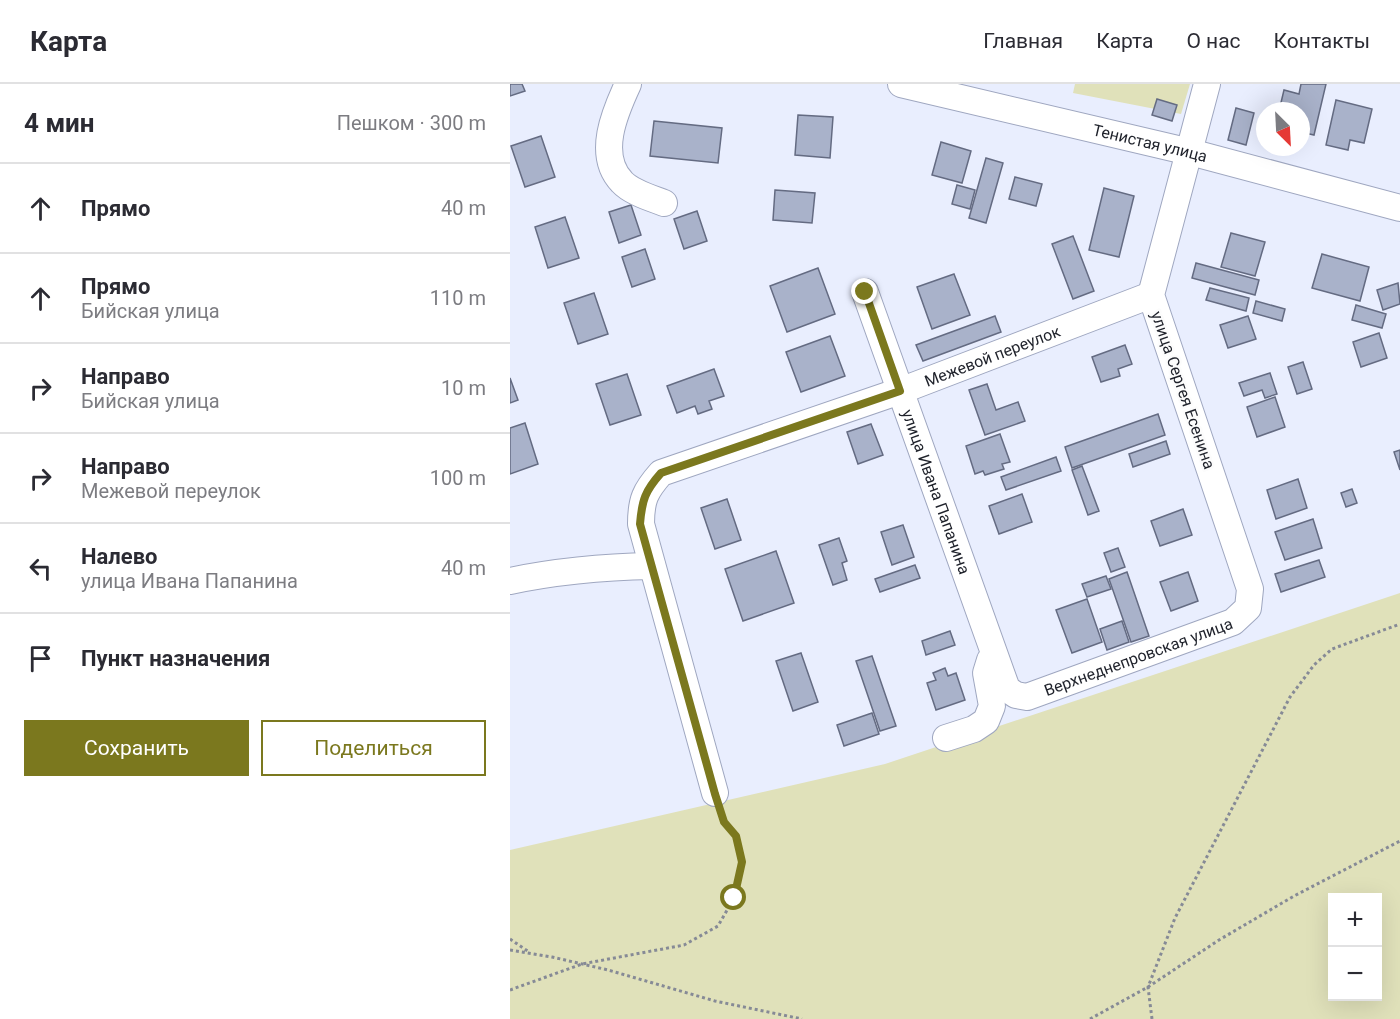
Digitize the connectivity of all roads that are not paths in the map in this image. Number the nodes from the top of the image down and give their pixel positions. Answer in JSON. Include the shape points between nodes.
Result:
{"nodes":[{"id":1,"x":628,"y":84,"type":"edge"},
{"id":2,"x":901,"y":84,"type":"edge"},
{"id":3,"x":1207,"y":84,"type":"edge"},
{"id":4,"x":1190,"y":152,"type":"junction"},
{"id":5,"x":664,"y":203,"type":"dead end"},
{"id":6,"x":1400,"y":208,"type":"edge"},
{"id":7,"x":865,"y":292,"type":"dead end"},
{"id":8,"x":1151,"y":295,"type":"junction"},
{"id":9,"x":900,"y":391,"type":"junction"},
{"id":10,"x":652,"y":566,"type":"junction"},
{"id":11,"x":510,"y":581,"type":"edge"},
{"id":12,"x":1250,"y":589,"type":"joint"},
{"id":13,"x":993,"y":648,"type":"junction"},
{"id":14,"x":1007,"y":689,"type":"joint"},
{"id":15,"x":946,"y":738,"type":"dead end"},
{"id":16,"x":715,"y":794,"type":"road end"}],
"edges":[{"from":1,"to":5,"type":"street","via":[[610,132],[611,164],[622,183]]},
{"from":2,"to":4,"type":"street","name":"Тенистая улица"},
{"from":3,"to":4,"type":"street","name":"улица Сергея Есенина"},
{"from":4,"to":6,"type":"street","name":"Тенистая улица"},
{"from":4,"to":8,"type":"street","name":"улица Сергея Есенина"},
{"from":7,"to":9,"type":"street","name":"улица Ивана Папанина"},
{"from":8,"to":9,"type":"street","name":"Межевой переулок"},
{"from":8,"to":12,"type":"street","name":"улица Сергея Есенина"},
{"from":9,"to":10,"type":"street","name":"Межевой переулок","via":[[661,473],[649,486],[641,504],[640,524]]},
{"from":9,"to":13,"type":"street","name":"улица Ивана Папанина"},
{"from":10,"to":11,"type":"street","via":[[551,572]]},
{"from":10,"to":16,"type":"street"},
{"from":12,"to":14,"type":"street","name":"Верхнеднепровская улица","via":[[1248,608],[1233,622],[1027,697]]},
{"from":13,"to":14,"type":"street","name":"улица Ивана Папанина"},
{"from":13,"to":15,"type":"street","via":[[986,673],[992,706],[986,721]]}]}
